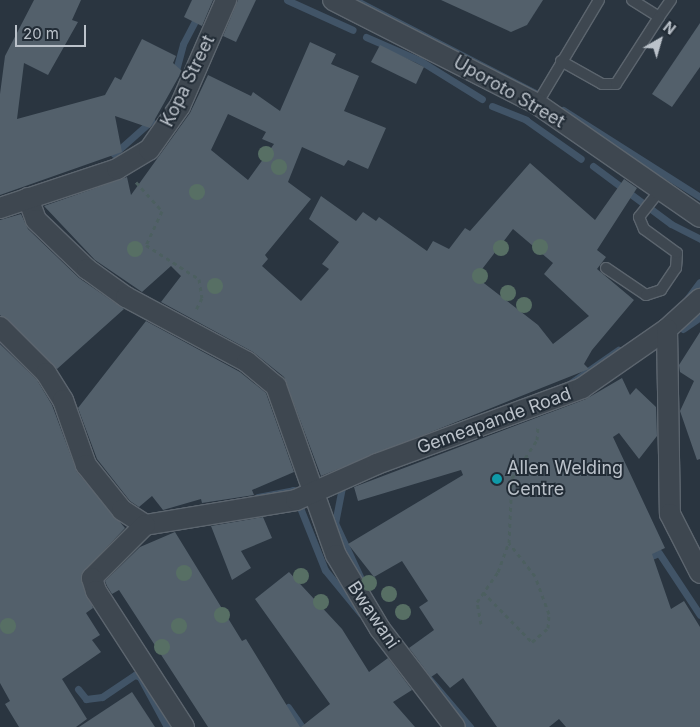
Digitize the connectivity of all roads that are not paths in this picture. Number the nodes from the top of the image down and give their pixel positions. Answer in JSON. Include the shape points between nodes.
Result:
{"nodes":[{"id":1,"x":226,"y":0,"type":"edge"},
{"id":2,"x":333,"y":0,"type":"edge"},
{"id":3,"x":599,"y":0,"type":"edge"},
{"id":4,"x":632,"y":0,"type":"edge"},
{"id":5,"x":671,"y":0,"type":"edge"},
{"id":6,"x":659,"y":17,"type":"junction"},
{"id":7,"x":561,"y":61,"type":"junction"},
{"id":8,"x":537,"y":104,"type":"junction"},
{"id":9,"x":660,"y":190,"type":"junction"},
{"id":10,"x":28,"y":198,"type":"junction"},
{"id":11,"x":0,"y":208,"type":"edge"},
{"id":12,"x":700,"y":217,"type":"edge"},
{"id":13,"x":606,"y":268,"type":"dead end"},
{"id":14,"x":700,"y":299,"type":"edge"},
{"id":15,"x":0,"y":327,"type":"edge"},
{"id":16,"x":667,"y":329,"type":"junction"},
{"id":17,"x":310,"y":490,"type":"junction"},
{"id":18,"x":145,"y":525,"type":"junction"},
{"id":19,"x":700,"y":573,"type":"edge"},
{"id":20,"x":184,"y":727,"type":"edge"},
{"id":21,"x":455,"y":727,"type":"edge"}],
"edges":[{"from":1,"to":10,"type":"street","name":"Kopa Street","via":[[165,130],[149,150],[117,169]]},
{"from":2,"to":8,"type":"street","name":"Uporoto Street"},
{"from":3,"to":7,"type":"lane"},
{"from":4,"to":6,"type":"lane"},
{"from":5,"to":6,"type":"lane"},
{"from":6,"to":7,"type":"lane","via":[[616,84],[602,84]]},
{"from":7,"to":8,"type":"lane"},
{"from":8,"to":9,"type":"street","name":"Uporoto Street"},
{"from":9,"to":12,"type":"street","name":"Uporoto Street"},
{"from":9,"to":13,"type":"lane","via":[[640,223],[677,252],[676,268],[666,283],[646,295]]},
{"from":10,"to":11,"type":"street","name":"Kopa Street"},
{"from":10,"to":17,"type":"street","name":"Bwawani","via":[[36,220],[71,256],[126,297],[247,362],[276,386]]},
{"from":14,"to":16,"type":"street","name":"Gemeapande Road"},
{"from":15,"to":18,"type":"street","via":[[46,373],[63,400],[86,465],[122,510]]},
{"from":16,"to":17,"type":"street","name":"Gemeapande Road","via":[[582,388]]},
{"from":16,"to":19,"type":"street","via":[[670,514]]},
{"from":17,"to":18,"type":"street","name":"Gemeapande Road","via":[[296,500]]},
{"from":17,"to":21,"type":"street","name":"Bwawani","via":[[355,591]]},
{"from":18,"to":20,"type":"street","via":[[92,578],[96,591]]}]}
